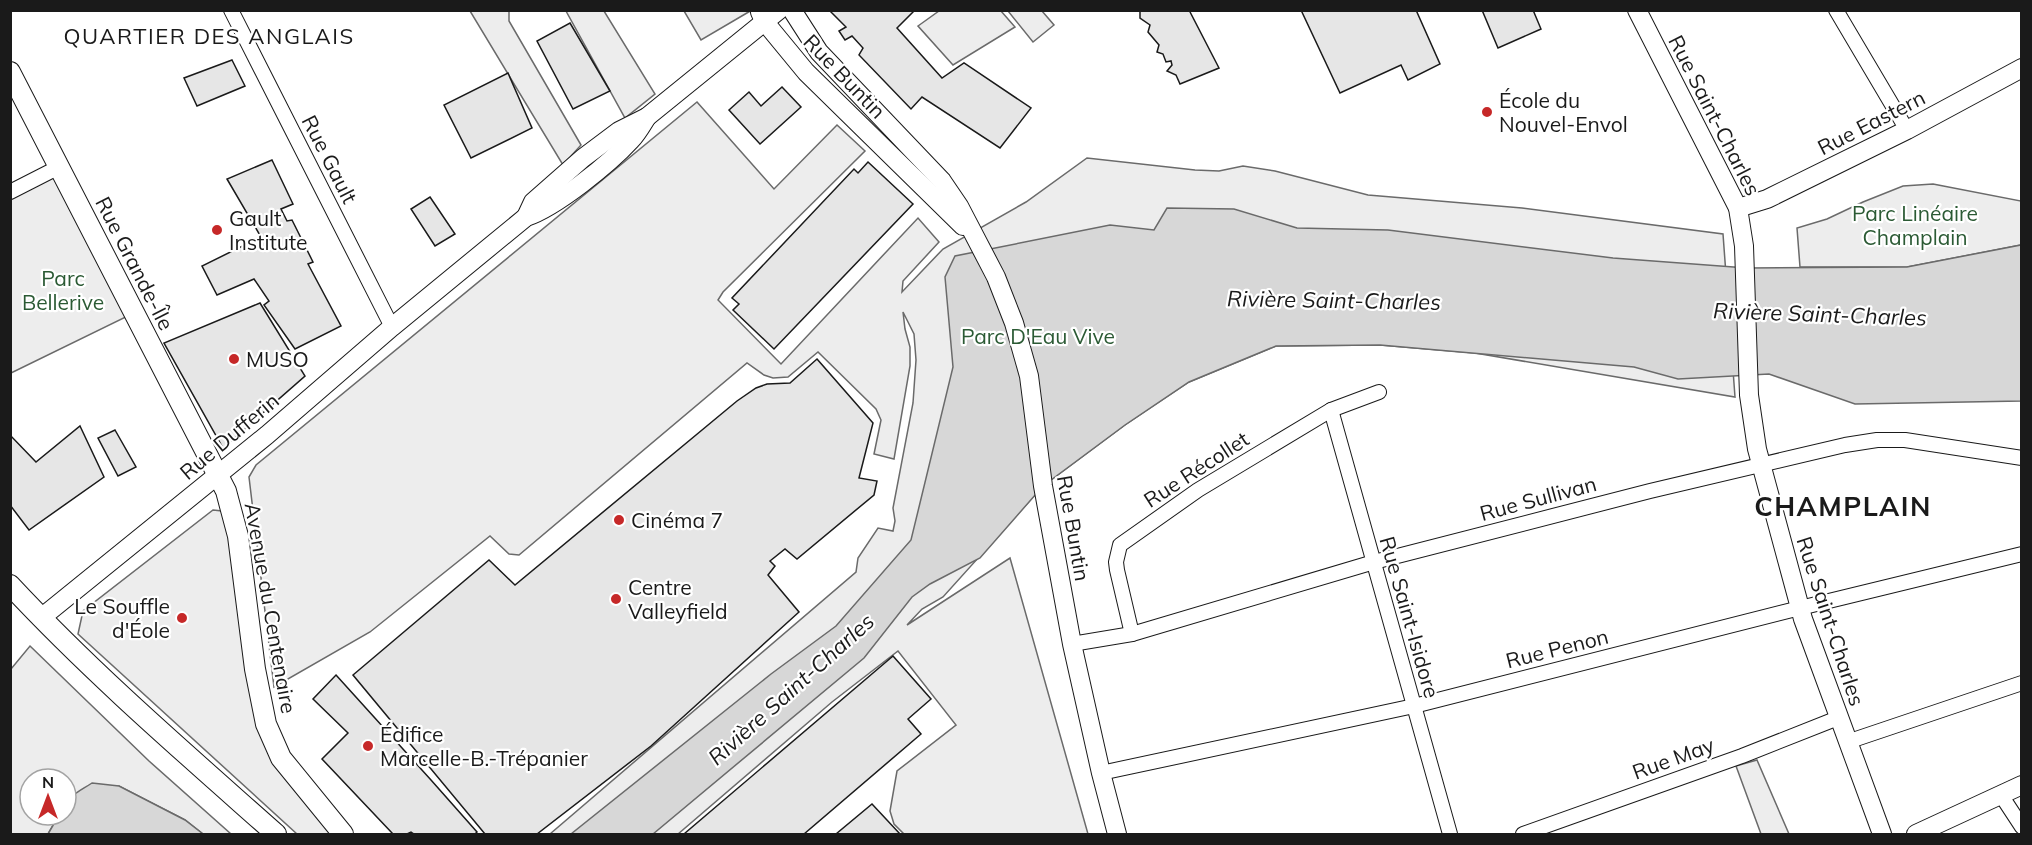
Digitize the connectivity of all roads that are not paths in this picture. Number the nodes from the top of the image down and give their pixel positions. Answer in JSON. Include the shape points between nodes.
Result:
{"nodes":[{"id":1,"x":231,"y":10,"type":"edge"},
{"id":2,"x":792,"y":10,"type":"edge"},
{"id":3,"x":1636,"y":10,"type":"edge"},
{"id":4,"x":1836,"y":10,"type":"edge"},
{"id":5,"x":767,"y":14,"type":"edge"},
{"id":6,"x":2022,"y":68,"type":"edge"},
{"id":7,"x":10,"y":72,"type":"edge"},
{"id":8,"x":1907,"y":130,"type":"junction"},
{"id":9,"x":59,"y":167,"type":"junction"},
{"id":10,"x":10,"y":192,"type":"edge"},
{"id":11,"x":1738,"y":208,"type":"junction"},
{"id":12,"x":977,"y":242,"type":"junction"},
{"id":13,"x":392,"y":327,"type":"junction"},
{"id":14,"x":1379,"y":392,"type":"dead end"},
{"id":15,"x":1331,"y":411,"type":"junction"},
{"id":16,"x":2022,"y":458,"type":"edge"},
{"id":17,"x":1761,"y":465,"type":"junction"},
{"id":18,"x":216,"y":476,"type":"junction"},
{"id":19,"x":2022,"y":554,"type":"edge"},
{"id":20,"x":1374,"y":562,"type":"junction"},
{"id":21,"x":10,"y":585,"type":"edge"},
{"id":22,"x":1800,"y":608,"type":"junction"},
{"id":23,"x":41,"y":618,"type":"junction"},
{"id":24,"x":1132,"y":634,"type":"junction"},
{"id":25,"x":1072,"y":644,"type":"junction"},
{"id":26,"x":2022,"y":683,"type":"edge"},
{"id":27,"x":1414,"y":706,"type":"junction"},
{"id":28,"x":1838,"y":718,"type":"junction"},
{"id":29,"x":1847,"y":742,"type":"junction"},
{"id":30,"x":1101,"y":773,"type":"junction"},
{"id":31,"x":2022,"y":785,"type":"edge"},
{"id":32,"x":2001,"y":795,"type":"junction"},
{"id":33,"x":2022,"y":827,"type":"edge"},
{"id":34,"x":276,"y":834,"type":"edge"},
{"id":35,"x":343,"y":834,"type":"edge"},
{"id":36,"x":1118,"y":834,"type":"edge"},
{"id":37,"x":1450,"y":834,"type":"edge"},
{"id":38,"x":1523,"y":834,"type":"edge"},
{"id":39,"x":1882,"y":834,"type":"edge"},
{"id":40,"x":1916,"y":834,"type":"edge"}],
"edges":[{"from":1,"to":13,"type":"street","name":"Rue Gault"},
{"from":2,"to":12,"type":"street","name":"Rue Buntin","via":[[830,65],[942,181]]},
{"from":3,"to":11,"type":"street","name":"Rue Saint-Charles"},
{"from":4,"to":8,"type":"street"},
{"from":5,"to":12,"type":"street","name":"Rue Buntin","via":[[806,72]]},
{"from":5,"to":13,"type":"street","name":"Rue Dufferin","via":[[647,117],[632,140],[594,172],[549,207],[526,217]]},
{"from":6,"to":8,"type":"street","name":"Rue Eastern"},
{"from":7,"to":9,"type":"main road","name":"Rue Grande-Île"},
{"from":8,"to":11,"type":"street","name":"Rue Eastern","via":[[1767,199]]},
{"from":9,"to":10,"type":"street"},
{"from":9,"to":18,"type":"main road","name":"Rue Grande-Île"},
{"from":11,"to":17,"type":"street","name":"Rue Saint-Charles","via":[[1744,246],[1749,395]]},
{"from":12,"to":25,"type":"street","name":"Rue Buntin","via":[[996,277],[1029,376],[1043,486]]},
{"from":13,"to":18,"type":"street","name":"Rue Dufferin"},
{"from":14,"to":15,"type":"street","name":"Rue Récollet"},
{"from":15,"to":20,"type":"street","name":"Rue Saint-Isidore"},
{"from":15,"to":24,"type":"street","name":"Rue Récollet","via":[[1198,490],[1120,545],[1117,570]]},
{"from":16,"to":17,"type":"street","name":"Rue Sullivan","via":[[1905,440],[1877,440]]},
{"from":17,"to":20,"type":"street","name":"Rue Sullivan"},
{"from":17,"to":22,"type":"street","name":"Rue Saint-Charles"},
{"from":18,"to":23,"type":"street","name":"Rue Dufferin"},
{"from":18,"to":35,"type":"main road","name":"Avenue du Centenaire","via":[[226,491],[238,536],[266,724],[281,758]]},
{"from":19,"to":22,"type":"street","name":"Rue Penon"},
{"from":20,"to":24,"type":"street","name":"Rue Sullivan"},
{"from":20,"to":27,"type":"street","name":"Rue Saint-Isidore"},
{"from":21,"to":23,"type":"main road"},
{"from":22,"to":27,"type":"street","name":"Rue Penon"},
{"from":22,"to":28,"type":"street","name":"Rue Saint-Charles"},
{"from":23,"to":34,"type":"main road"},
{"from":24,"to":25,"type":"street","name":"Rue Sullivan"},
{"from":25,"to":30,"type":"street","name":"Rue Buntin"},
{"from":26,"to":29,"type":"street"},
{"from":27,"to":30,"type":"street","name":"Rue Penon"},
{"from":27,"to":37,"type":"street","name":"Rue Saint-Isidore"},
{"from":28,"to":29,"type":"street","name":"Rue Saint-Charles"},
{"from":28,"to":38,"type":"street","name":"Rue May"},
{"from":29,"to":39,"type":"street","name":"Rue Saint-Charles"},
{"from":30,"to":36,"type":"street","name":"Rue Buntin"},
{"from":31,"to":32,"type":"street"},
{"from":32,"to":33,"type":"street"},
{"from":32,"to":40,"type":"street"}]}
